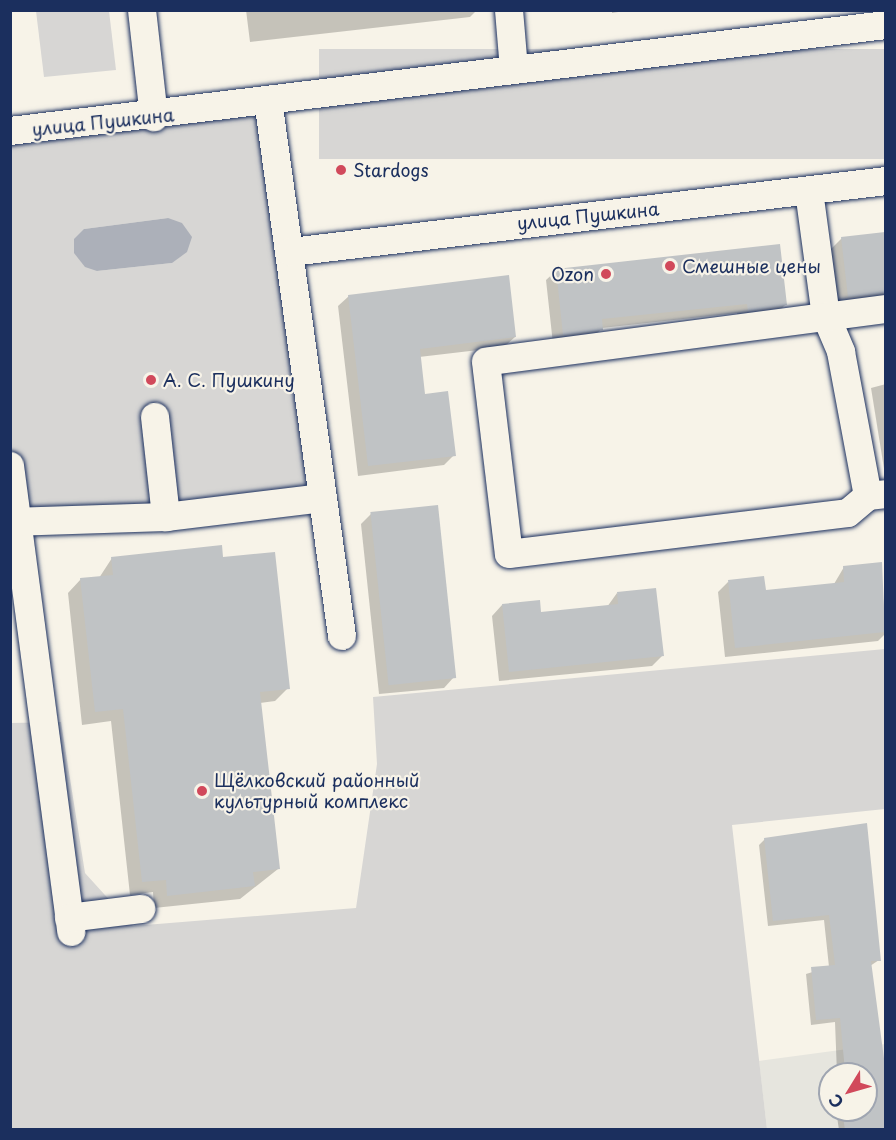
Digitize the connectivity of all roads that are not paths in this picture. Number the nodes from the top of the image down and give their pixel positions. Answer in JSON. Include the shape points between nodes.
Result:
{"nodes":[{"id":1,"x":142,"y":10,"type":"edge"},
{"id":2,"x":509,"y":10,"type":"edge"},
{"id":3,"x":885,"y":25,"type":"edge"},
{"id":4,"x":514,"y":69,"type":"junction"},
{"id":5,"x":268,"y":100,"type":"junction"},
{"id":6,"x":154,"y":117,"type":"junction"},
{"id":7,"x":10,"y":131,"type":"edge"},
{"id":8,"x":885,"y":181,"type":"edge"},
{"id":9,"x":809,"y":191,"type":"junction"},
{"id":10,"x":291,"y":252,"type":"junction"},
{"id":11,"x":885,"y":309,"type":"edge"},
{"id":12,"x":826,"y":316,"type":"junction"},
{"id":13,"x":155,"y":417,"type":"dead end"},
{"id":14,"x":10,"y":466,"type":"edge"},
{"id":15,"x":877,"y":495,"type":"edge"},
{"id":16,"x":323,"y":498,"type":"junction"},
{"id":17,"x":166,"y":517,"type":"junction"},
{"id":18,"x":14,"y":522,"type":"edge"},
{"id":19,"x":342,"y":636,"type":"dead end"},
{"id":20,"x":141,"y":909,"type":"dead end"}],
"edges":[{"from":1,"to":6,"type":"street"},
{"from":2,"to":4,"type":"street"},
{"from":3,"to":4,"type":"street"},
{"from":4,"to":5,"type":"street","name":"улица Пушкина"},
{"from":5,"to":6,"type":"street","name":"улица Пушкина"},
{"from":5,"to":10,"type":"street"},
{"from":6,"to":7,"type":"street","name":"улица Пушкина"},
{"from":8,"to":9,"type":"street","name":"улица Пушкина"},
{"from":9,"to":10,"type":"street","name":"улица Пушкина"},
{"from":9,"to":12,"type":"street"},
{"from":10,"to":16,"type":"street"},
{"from":11,"to":12,"type":"street"},
{"from":12,"to":15,"type":"street","via":[[841,352]]},
{"from":12,"to":15,"type":"street","via":[[486,362],[509,554],[848,513]]},
{"from":13,"to":17,"type":"street"},
{"from":14,"to":18,"type":"street"},
{"from":16,"to":17,"type":"street"},
{"from":16,"to":19,"type":"street"},
{"from":17,"to":18,"type":"street"},
{"from":18,"to":20,"type":"street","via":[[70,925]]}]}
